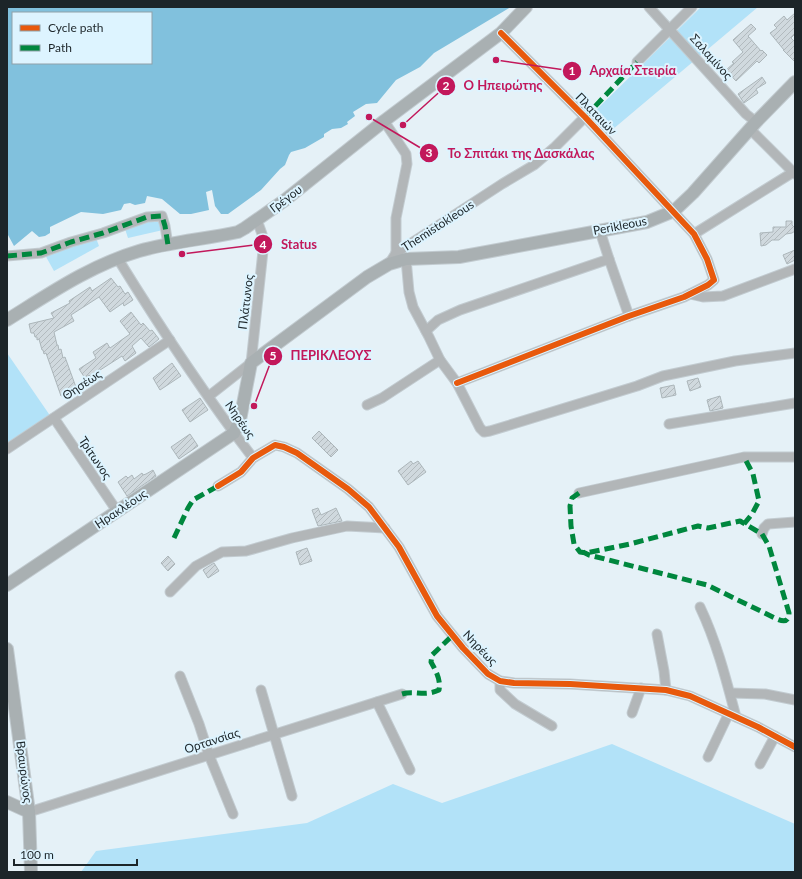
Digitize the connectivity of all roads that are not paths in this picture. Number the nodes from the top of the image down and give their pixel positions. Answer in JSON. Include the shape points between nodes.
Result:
{"nodes":[{"id":1,"x":526,"y":7,"type":"edge"},
{"id":2,"x":649,"y":7,"type":"edge"},
{"id":3,"x":692,"y":7,"type":"edge"},
{"id":4,"x":671,"y":29,"type":"junction"},
{"id":5,"x":501,"y":33,"type":"junction"},
{"id":6,"x":637,"y":62,"type":"dead end"},
{"id":7,"x":795,"y":82,"type":"edge"},
{"id":8,"x":585,"y":117,"type":"junction"},
{"id":9,"x":384,"y":121,"type":"junction"},
{"id":10,"x":753,"y":126,"type":"junction"},
{"id":11,"x":795,"y":172,"type":"edge"},
{"id":12,"x":674,"y":211,"type":"junction"},
{"id":13,"x":258,"y":220,"type":"junction"},
{"id":14,"x":600,"y":231,"type":"junction"},
{"id":15,"x":694,"y":234,"type":"junction"},
{"id":16,"x":168,"y":245,"type":"junction"},
{"id":17,"x":7,"y":256,"type":"edge"},
{"id":18,"x":401,"y":256,"type":"junction"},
{"id":19,"x":118,"y":259,"type":"junction"},
{"id":20,"x":609,"y":259,"type":"junction"},
{"id":21,"x":795,"y":269,"type":"edge"},
{"id":22,"x":690,"y":294,"type":"junction"},
{"id":23,"x":629,"y":316,"type":"junction"},
{"id":24,"x":7,"y":320,"type":"edge"},
{"id":25,"x":426,"y":330,"type":"junction"},
{"id":26,"x":170,"y":340,"type":"junction"},
{"id":27,"x":795,"y":353,"type":"edge"},
{"id":28,"x":440,"y":360,"type":"junction"},
{"id":29,"x":251,"y":363,"type":"junction"},
{"id":30,"x":457,"y":383,"type":"junction"},
{"id":31,"x":209,"y":396,"type":"junction"},
{"id":32,"x":795,"y":404,"type":"edge"},
{"id":33,"x":367,"y":405,"type":"dead end"},
{"id":34,"x":54,"y":418,"type":"junction"},
{"id":35,"x":670,"y":424,"type":"dead end"},
{"id":36,"x":234,"y":433,"type":"junction"},
{"id":37,"x":7,"y":449,"type":"edge"},
{"id":38,"x":795,"y":457,"type":"edge"},
{"id":39,"x":253,"y":458,"type":"junction"},
{"id":40,"x":218,"y":486,"type":"dead end"},
{"id":41,"x":579,"y":493,"type":"dead end"},
{"id":42,"x":117,"y":511,"type":"junction"},
{"id":43,"x":795,"y":522,"type":"edge"},
{"id":44,"x":385,"y":528,"type":"junction"},
{"id":45,"x":762,"y":534,"type":"dead end"},
{"id":46,"x":7,"y":585,"type":"edge"},
{"id":47,"x":170,"y":592,"type":"dead end"},
{"id":48,"x":700,"y":607,"type":"dead end"},
{"id":49,"x":657,"y":634,"type":"dead end"},
{"id":50,"x":7,"y":649,"type":"edge"},
{"id":51,"x":180,"y":676,"type":"dead end"},
{"id":52,"x":500,"y":681,"type":"junction"},
{"id":53,"x":641,"y":688,"type":"junction"},
{"id":54,"x":262,"y":690,"type":"dead end"},
{"id":55,"x":666,"y":690,"type":"junction"},
{"id":56,"x":731,"y":693,"type":"junction"},
{"id":57,"x":402,"y":694,"type":"dead end"},
{"id":58,"x":795,"y":700,"type":"edge"},
{"id":59,"x":377,"y":702,"type":"junction"},
{"id":60,"x":632,"y":713,"type":"dead end"},
{"id":61,"x":732,"y":715,"type":"junction"},
{"id":62,"x":552,"y":726,"type":"dead end"},
{"id":63,"x":274,"y":734,"type":"junction"},
{"id":64,"x":774,"y":736,"type":"junction"},
{"id":65,"x":795,"y":747,"type":"edge"},
{"id":66,"x":209,"y":755,"type":"junction"},
{"id":67,"x":708,"y":756,"type":"dead end"},
{"id":68,"x":760,"y":764,"type":"dead end"},
{"id":69,"x":410,"y":770,"type":"dead end"},
{"id":70,"x":292,"y":796,"type":"dead end"},
{"id":71,"x":7,"y":802,"type":"edge"},
{"id":72,"x":29,"y":812,"type":"junction"},
{"id":73,"x":233,"y":814,"type":"dead end"},
{"id":74,"x":31,"y":872,"type":"edge"}],
"edges":[{"from":1,"to":5,"type":"main road","name":"Γρέγου"},
{"from":2,"to":4,"type":"street","name":"Σαλαμίνος"},
{"from":3,"to":4,"type":"street"},
{"from":4,"to":6,"type":"street"},
{"from":4,"to":10,"type":"street","name":"Σαλαμίνος","via":[[746,114]]},
{"from":5,"to":8,"type":"street","name":"Πλαταιών"},
{"from":5,"to":9,"type":"main road","name":"Γρέγου"},
{"from":7,"to":10,"type":"main road","name":"Perikleous"},
{"from":8,"to":12,"type":"street","name":"Πλαταιών"},
{"from":8,"to":18,"type":"street","name":"Themistokleous","via":[[534,165],[502,184]]},
{"from":9,"to":13,"type":"main road","name":"Γρέγου"},
{"from":9,"to":18,"type":"street","via":[[406,154],[407,164],[396,218]]},
{"from":10,"to":11,"type":"street","name":"Σαλαμίνος"},
{"from":10,"to":12,"type":"main road","name":"Perikleous"},
{"from":11,"to":15,"type":"street"},
{"from":12,"to":14,"type":"main road","name":"Perikleous","via":[[647,222]]},
{"from":12,"to":15,"type":"street","name":"Πλαταιών"},
{"from":13,"to":16,"type":"main road","name":"Γρέγου","via":[[238,232]]},
{"from":13,"to":29,"type":"street","name":"Πλάτωνος","via":[[263,251]]},
{"from":14,"to":18,"type":"main road","name":"Perikleous","via":[[459,257]]},
{"from":14,"to":20,"type":"street"},
{"from":15,"to":22,"type":"street","name":"Πλαταιών","via":[[714,280]]},
{"from":16,"to":17,"type":"street","via":[[162,216],[147,217],[41,253]]},
{"from":16,"to":19,"type":"main road","name":"Γρέγου"},
{"from":18,"to":25,"type":"street","via":[[408,277],[412,307]]},
{"from":18,"to":29,"type":"main road","name":"Perikleous","via":[[367,277]]},
{"from":19,"to":24,"type":"main road","name":"Γρέγου","via":[[81,275]]},
{"from":19,"to":26,"type":"street","name":"Νηρέως"},
{"from":20,"to":23,"type":"street"},
{"from":20,"to":25,"type":"street","via":[[460,310],[438,320]]},
{"from":21,"to":22,"type":"street","via":[[723,296],[703,297]]},
{"from":22,"to":23,"type":"street"},
{"from":23,"to":30,"type":"street"},
{"from":25,"to":28,"type":"street"},
{"from":26,"to":31,"type":"street","name":"Νηρέως"},
{"from":26,"to":34,"type":"street","name":"Θησέως"},
{"from":27,"to":30,"type":"street","via":[[735,361],[663,376],[490,432],[484,432],[480,428]]},
{"from":28,"to":30,"type":"street"},
{"from":28,"to":33,"type":"street","via":[[392,392]]},
{"from":29,"to":31,"type":"street"},
{"from":29,"to":36,"type":"main road","via":[[240,420]]},
{"from":31,"to":36,"type":"street","name":"Νηρέως"},
{"from":32,"to":35,"type":"street"},
{"from":34,"to":37,"type":"street","name":"Θησέως"},
{"from":34,"to":42,"type":"street","name":"Τρίτωνος"},
{"from":36,"to":39,"type":"street","name":"Νηρέως"},
{"from":36,"to":42,"type":"main road","name":"Ηρακλέους"},
{"from":38,"to":41,"type":"street","via":[[744,457]]},
{"from":39,"to":40,"type":"street","via":[[241,472]]},
{"from":39,"to":44,"type":"street","name":"Νηρέως","via":[[275,445],[297,453],[348,488],[369,507]]},
{"from":42,"to":46,"type":"main road","name":"Ηρακλέους"},
{"from":43,"to":45,"type":"street","via":[[768,524]]},
{"from":44,"to":47,"type":"street","via":[[346,526],[246,551],[222,552],[196,566]]},
{"from":44,"to":52,"type":"street","name":"Νηρέως","via":[[437,616],[488,674]]},
{"from":48,"to":56,"type":"street","via":[[720,654]]},
{"from":49,"to":55,"type":"street"},
{"from":50,"to":72,"type":"main road","name":"Βραυρώνος"},
{"from":51,"to":66,"type":"street"},
{"from":52,"to":53,"type":"street","name":"Νηρέως"},
{"from":52,"to":62,"type":"street","via":[[500,690],[515,704]]},
{"from":53,"to":55,"type":"street","name":"Νηρέως"},
{"from":53,"to":60,"type":"street"},
{"from":54,"to":63,"type":"street"},
{"from":55,"to":61,"type":"street","name":"Νηρέως","via":[[690,696]]},
{"from":56,"to":58,"type":"street","via":[[764,694]]},
{"from":56,"to":61,"type":"street"},
{"from":57,"to":59,"type":"street","name":"Ορτανσίας"},
{"from":59,"to":63,"type":"street","name":"Ορτανσίας"},
{"from":59,"to":69,"type":"street"},
{"from":61,"to":64,"type":"street","name":"Νηρέως"},
{"from":61,"to":67,"type":"street"},
{"from":63,"to":66,"type":"street","name":"Ορτανσίας"},
{"from":63,"to":70,"type":"street"},
{"from":64,"to":65,"type":"street","name":"Νηρέως"},
{"from":64,"to":68,"type":"street"},
{"from":66,"to":72,"type":"street","name":"Ορτανσίας"},
{"from":66,"to":73,"type":"street"},
{"from":71,"to":72,"type":"main road"},
{"from":72,"to":74,"type":"main road","name":"Βραυρώνος"}]}
